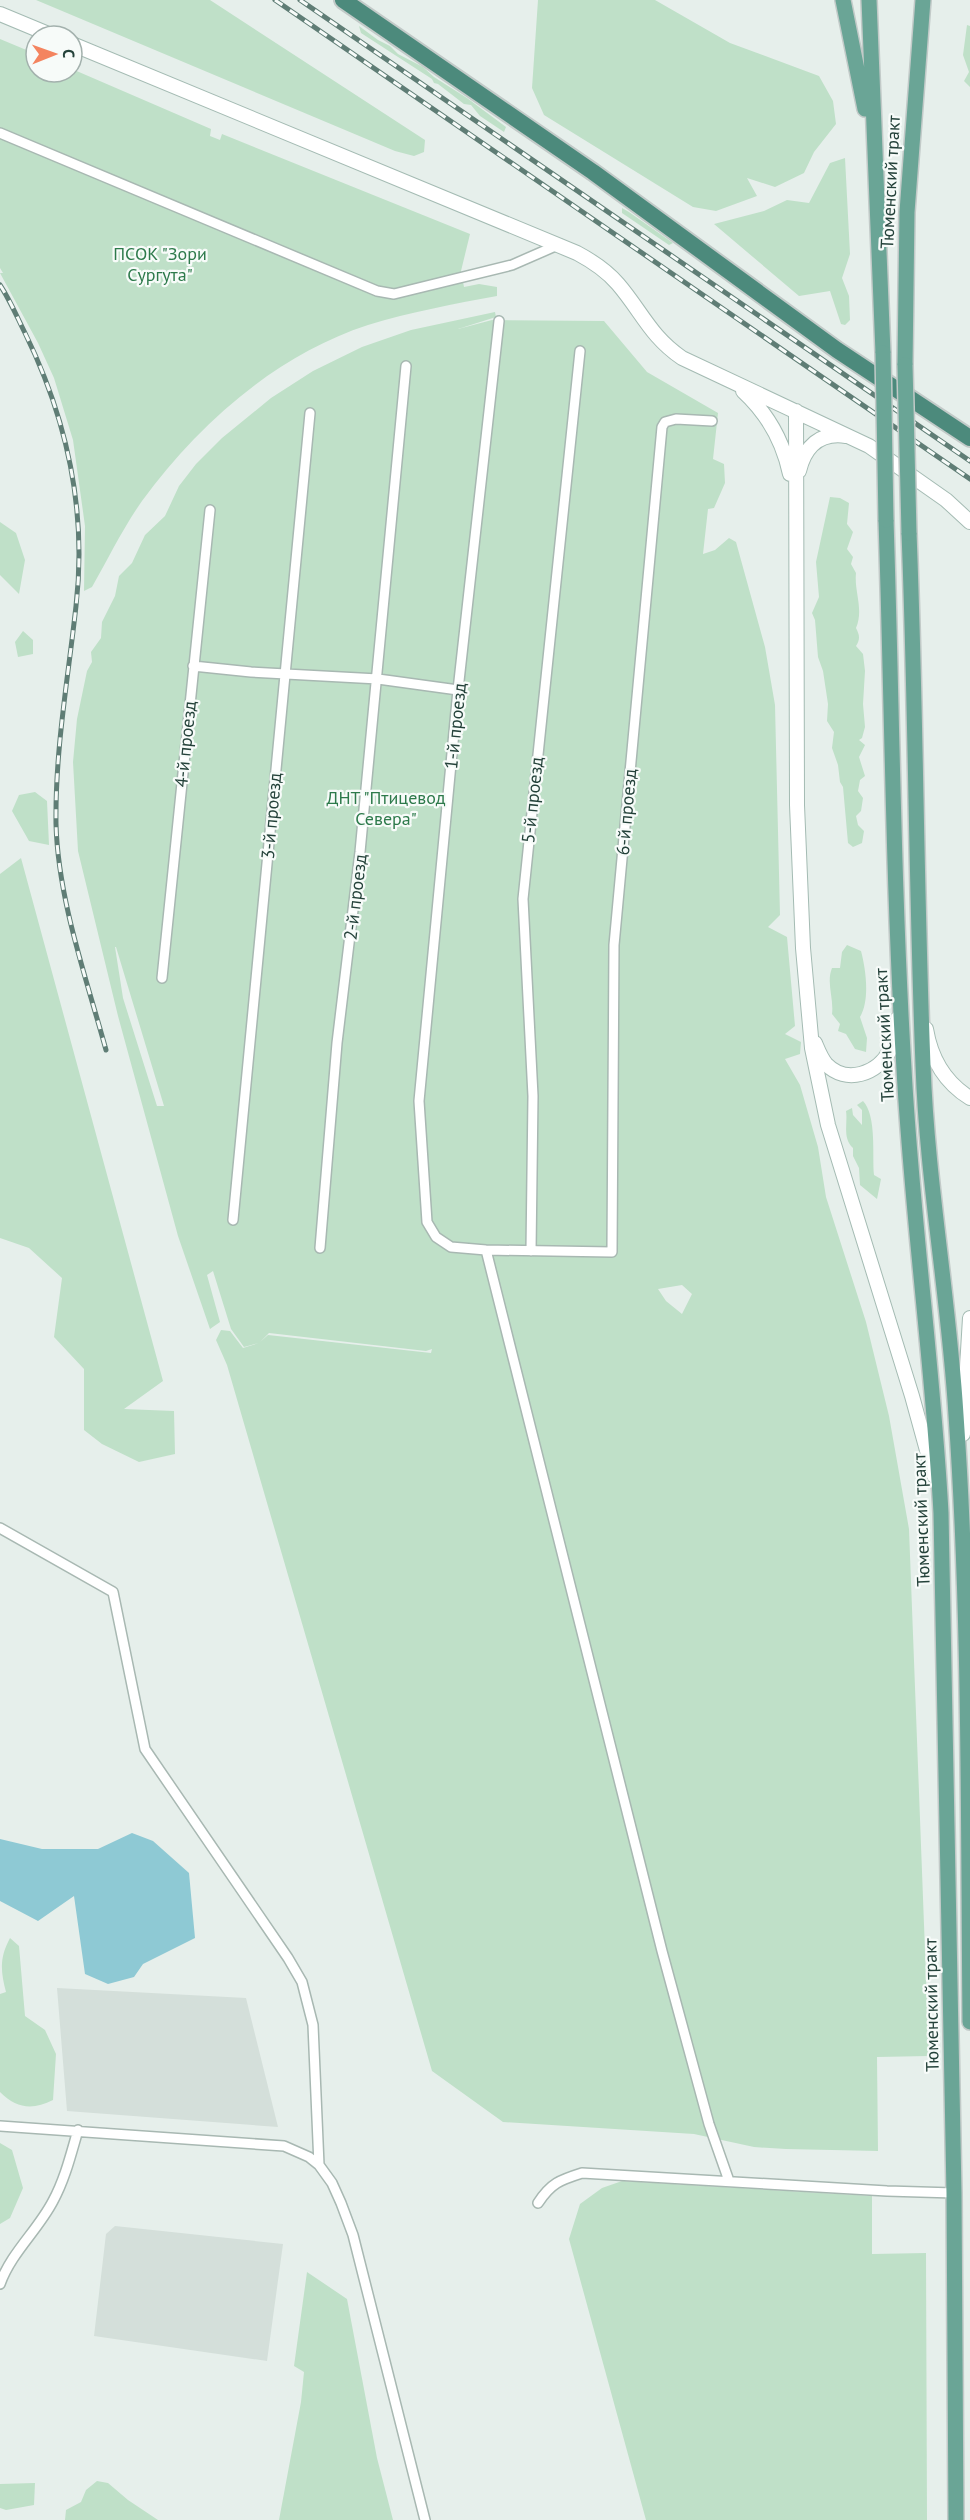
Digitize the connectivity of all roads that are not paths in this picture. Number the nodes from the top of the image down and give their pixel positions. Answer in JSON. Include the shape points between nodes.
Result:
{"nodes":[{"id":1,"x":344,"y":0,"type":"edge"},
{"id":2,"x":843,"y":0,"type":"edge"},
{"id":3,"x":869,"y":0,"type":"edge"},
{"id":4,"x":923,"y":0,"type":"edge"},
{"id":5,"x":0,"y":14,"type":"edge"},
{"id":6,"x":24,"y":24,"type":"edge"},
{"id":7,"x":84,"y":49,"type":"edge"},
{"id":8,"x":0,"y":133,"type":"edge"},
{"id":9,"x":875,"y":172,"type":"junction"},
{"id":10,"x":560,"y":244,"type":"junction"},
{"id":11,"x":499,"y":321,"type":"dead end"},
{"id":12,"x":580,"y":351,"type":"dead end"},
{"id":13,"x":406,"y":366,"type":"dead end"},
{"id":14,"x":736,"y":384,"type":"junction"},
{"id":15,"x":796,"y":411,"type":"junction"},
{"id":16,"x":310,"y":412,"type":"dead end"},
{"id":17,"x":712,"y":421,"type":"dead end"},
{"id":18,"x":854,"y":438,"type":"junction"},
{"id":19,"x":970,"y":438,"type":"edge"},
{"id":20,"x":795,"y":500,"type":"junction"},
{"id":21,"x":210,"y":510,"type":"dead end"},
{"id":22,"x":970,"y":522,"type":"edge"},
{"id":23,"x":193,"y":666,"type":"junction"},
{"id":24,"x":284,"y":673,"type":"junction"},
{"id":25,"x":378,"y":679,"type":"junction"},
{"id":26,"x":458,"y":690,"type":"junction"},
{"id":27,"x":162,"y":978,"type":"dead end"},
{"id":28,"x":921,"y":1002,"type":"junction"},
{"id":29,"x":901,"y":1003,"type":"junction"},
{"id":30,"x":808,"y":1015,"type":"junction"},
{"id":31,"x":970,"y":1098,"type":"edge"},
{"id":32,"x":233,"y":1220,"type":"dead end"},
{"id":33,"x":320,"y":1248,"type":"dead end"},
{"id":34,"x":486,"y":1250,"type":"junction"},
{"id":35,"x":531,"y":1251,"type":"junction"},
{"id":36,"x":970,"y":1318,"type":"edge"},
{"id":37,"x":961,"y":1496,"type":"junction"},
{"id":38,"x":941,"y":1513,"type":"junction"},
{"id":39,"x":0,"y":1528,"type":"edge"},
{"id":40,"x":970,"y":2022,"type":"edge"},
{"id":41,"x":0,"y":2126,"type":"edge"},
{"id":42,"x":78,"y":2130,"type":"junction"},
{"id":43,"x":319,"y":2165,"type":"junction"},
{"id":44,"x":729,"y":2181,"type":"junction"},
{"id":45,"x":954,"y":2193,"type":"junction"},
{"id":46,"x":537,"y":2203,"type":"dead end"},
{"id":47,"x":0,"y":2284,"type":"edge"},
{"id":48,"x":425,"y":2520,"type":"edge"},
{"id":49,"x":956,"y":2520,"type":"edge"}],
"edges":[{"from":1,"to":19,"type":"highway","via":[[649,212],[837,350]]},
{"from":2,"to":9,"type":"main road"},
{"from":3,"to":9,"type":"main road","name":"Тюменский тракт"},
{"from":4,"to":28,"type":"main road","name":"Тюменский тракт","bridge":true,"via":[[908,202],[905,365]]},
{"from":5,"to":6,"type":"main road"},
{"from":7,"to":10,"type":"main road"},
{"from":8,"to":10,"type":"street","via":[[377,291],[394,294],[512,265]]},
{"from":9,"to":29,"type":"main road","name":"Тюменский тракт","bridge":true},
{"from":10,"to":14,"type":"main road","via":[[590,260],[617,283],[645,324],[672,351]]},
{"from":11,"to":26,"type":"street","name":"1-й проезд"},
{"from":12,"to":35,"type":"street","name":"5-й проезд","via":[[523,899],[532,1096]]},
{"from":13,"to":25,"type":"street","name":"2-й проезд"},
{"from":14,"to":15,"type":"main road"},
{"from":14,"to":20,"type":"main road","via":[[763,411],[780,440]]},
{"from":15,"to":18,"type":"main road"},
{"from":15,"to":20,"type":"main road"},
{"from":16,"to":24,"type":"street","name":"3-й проезд"},
{"from":17,"to":35,"type":"street","name":"6-й проезд","via":[[676,419],[662,427],[614,945],[612,1252]]},
{"from":18,"to":20,"type":"main road","via":[[824,436],[814,442],[800,468]]},
{"from":18,"to":22,"type":"main road","via":[[887,457]]},
{"from":20,"to":30,"type":"main road","via":[[797,805]]},
{"from":21,"to":23,"type":"street","name":"4-й проезд"},
{"from":23,"to":24,"type":"street"},
{"from":23,"to":27,"type":"street","name":"4-й проезд"},
{"from":24,"to":25,"type":"street"},
{"from":24,"to":32,"type":"street","name":"3-й проезд"},
{"from":25,"to":26,"type":"street"},
{"from":25,"to":33,"type":"street","name":"2-й проезд","via":[[337,1043]]},
{"from":26,"to":34,"type":"street","name":"1-й проезд","via":[[419,1101],[427,1222],[436,1237],[451,1247]]},
{"from":28,"to":31,"type":"main road","via":[[933,1057],[949,1083]]},
{"from":28,"to":37,"type":"main road","name":"Тюменский тракт","via":[[928,1132]]},
{"from":29,"to":30,"type":"main road","via":[[890,1050],[875,1067],[859,1075],[846,1075],[827,1064],[814,1042]]},
{"from":29,"to":38,"type":"main road","name":"Тюменский тракт"},
{"from":30,"to":38,"type":"main road","via":[[828,1125],[924,1437]]},
{"from":34,"to":35,"type":"street"},
{"from":34,"to":44,"type":"street","via":[[662,1951],[709,2124]]},
{"from":36,"to":37,"type":"main road"},
{"from":37,"to":40,"type":"main road","name":"Тюменский тракт"},
{"from":38,"to":45,"type":"main road","name":"Тюменский тракт"},
{"from":39,"to":43,"type":"street","via":[[113,1592],[145,1749],[288,1958],[305,1992],[313,2025]]},
{"from":41,"to":42,"type":"street"},
{"from":42,"to":43,"type":"street","via":[[284,2146]]},
{"from":42,"to":47,"type":"street","via":[[53,2202]]},
{"from":43,"to":48,"type":"street","via":[[332,2183],[353,2235]]},
{"from":44,"to":45,"type":"street"},
{"from":44,"to":46,"type":"street","via":[[582,2173],[548,2188]]},
{"from":45,"to":49,"type":"main road","name":"Тюменский тракт"}]}
